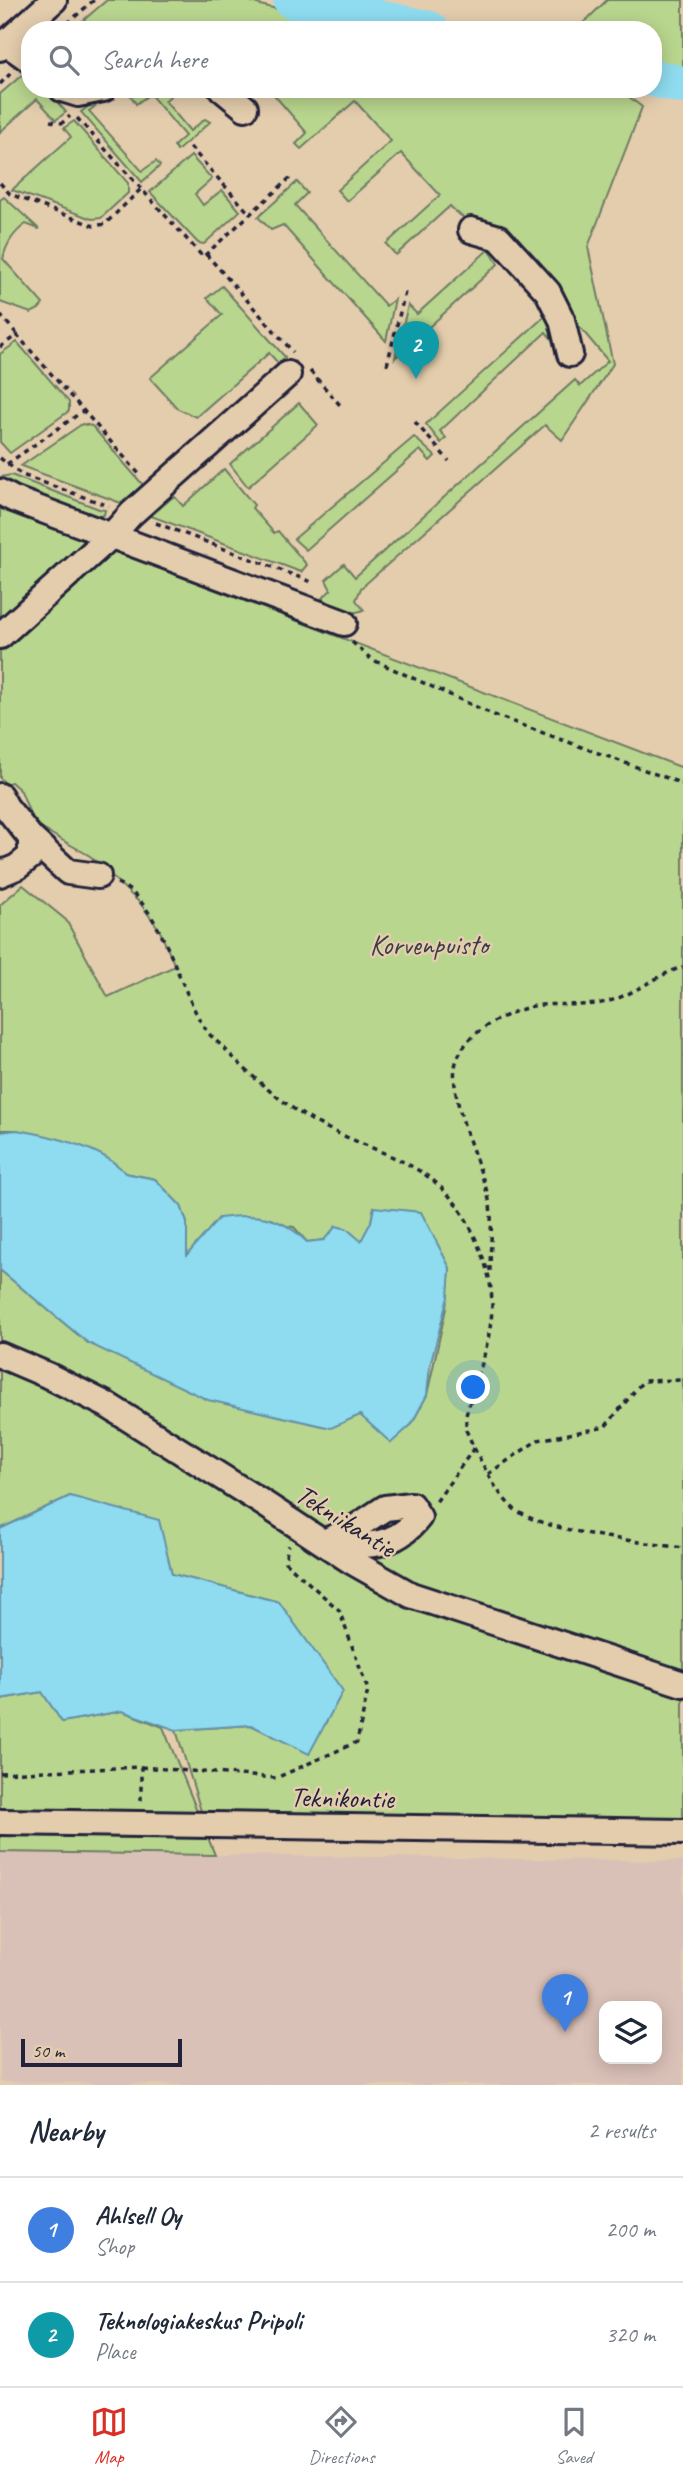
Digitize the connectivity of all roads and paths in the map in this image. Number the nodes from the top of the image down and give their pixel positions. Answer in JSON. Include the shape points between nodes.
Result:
{"nodes":[{"id":1,"x":54,"y":0,"type":"edge"},
{"id":2,"x":94,"y":0,"type":"edge"},
{"id":3,"x":30,"y":21,"type":"edge"},
{"id":4,"x":70,"y":21,"type":"edge"},
{"id":5,"x":21,"y":29,"type":"edge"},
{"id":6,"x":3,"y":45,"type":"edge"},
{"id":7,"x":21,"y":55,"type":"edge"},
{"id":8,"x":233,"y":98,"type":"edge"},
{"id":9,"x":245,"y":108,"type":"dead end"},
{"id":10,"x":50,"y":121,"type":"dead end"},
{"id":11,"x":190,"y":147,"type":"dead end"},
{"id":12,"x":292,"y":176,"type":"dead end"},
{"id":13,"x":0,"y":183,"type":"edge"},
{"id":14,"x":142,"y":188,"type":"junction"},
{"id":15,"x":250,"y":215,"type":"junction"},
{"id":16,"x":471,"y":230,"type":"dead end"},
{"id":17,"x":206,"y":254,"type":"junction"},
{"id":18,"x":406,"y":288,"type":"dead end"},
{"id":19,"x":0,"y":315,"type":"edge"},
{"id":20,"x":17,"y":335,"type":"junction"},
{"id":21,"x":0,"y":347,"type":"edge"},
{"id":22,"x":569,"y":354,"type":"dead end"},
{"id":23,"x":387,"y":365,"type":"dead end"},
{"id":24,"x":297,"y":366,"type":"junction"},
{"id":25,"x":340,"y":405,"type":"dead end"},
{"id":26,"x":83,"y":411,"type":"junction"},
{"id":27,"x":415,"y":422,"type":"dead end"},
{"id":28,"x":449,"y":461,"type":"dead end"},
{"id":29,"x":0,"y":468,"type":"edge"},
{"id":30,"x":0,"y":492,"type":"edge"},
{"id":31,"x":156,"y":493,"type":"junction"},
{"id":32,"x":111,"y":535,"type":"junction"},
{"id":33,"x":347,"y":632,"type":"joint"},
{"id":34,"x":0,"y":636,"type":"edge"},
{"id":35,"x":683,"y":784,"type":"edge"},
{"id":36,"x":0,"y":796,"type":"edge"},
{"id":37,"x":31,"y":838,"type":"junction"},
{"id":38,"x":0,"y":874,"type":"edge"},
{"id":39,"x":98,"y":876,"type":"joint"},
{"id":40,"x":683,"y":967,"type":"edge"},
{"id":41,"x":490,"y":1276,"type":"junction"},
{"id":42,"x":0,"y":1355,"type":"edge"},
{"id":43,"x":683,"y":1380,"type":"edge"},
{"id":44,"x":474,"y":1448,"type":"junction"},
{"id":45,"x":488,"y":1474,"type":"junction"},
{"id":46,"x":419,"y":1517,"type":"joint"},
{"id":47,"x":293,"y":1522,"type":"junction"},
{"id":48,"x":324,"y":1542,"type":"junction"},
{"id":49,"x":683,"y":1548,"type":"edge"},
{"id":50,"x":683,"y":1684,"type":"edge"},
{"id":51,"x":141,"y":1767,"type":"junction"},
{"id":52,"x":0,"y":1773,"type":"edge"},
{"id":53,"x":0,"y":1822,"type":"edge"},
{"id":54,"x":142,"y":1824,"type":"junction"},
{"id":55,"x":683,"y":1832,"type":"edge"}],
"edges":[{"from":1,"to":3,"type":"street"},
{"from":2,"to":4,"type":"path"},
{"from":5,"to":6,"type":"street"},
{"from":6,"to":7,"type":"street"},
{"from":8,"to":9,"type":"street"},
{"from":10,"to":14,"type":"path","via":[[62,123],[73,113]]},
{"from":11,"to":15,"type":"path"},
{"from":12,"to":15,"type":"path"},
{"from":13,"to":14,"type":"path","via":[[10,194],[94,226],[105,224]]},
{"from":14,"to":17,"type":"path","via":[[203,257]]},
{"from":15,"to":17,"type":"path"},
{"from":16,"to":22,"type":"street","via":[[499,239],[548,292],[562,320]]},
{"from":17,"to":24,"type":"path"},
{"from":18,"to":23,"type":"path"},
{"from":19,"to":20,"type":"path"},
{"from":20,"to":21,"type":"path"},
{"from":20,"to":26,"type":"path"},
{"from":24,"to":25,"type":"path"},
{"from":24,"to":31,"type":"street"},
{"from":26,"to":29,"type":"path"},
{"from":26,"to":31,"type":"path"},
{"from":27,"to":28,"type":"path"},
{"from":30,"to":32,"type":"street"},
{"from":31,"to":32,"type":"street"},
{"from":32,"to":33,"type":"street"},
{"from":32,"to":34,"type":"street"},
{"from":33,"to":35,"type":"path","via":[[371,659],[494,715]]},
{"from":36,"to":37,"type":"street"},
{"from":37,"to":38,"type":"street","via":[[31,856]]},
{"from":37,"to":39,"type":"street","via":[[68,872]]},
{"from":39,"to":41,"type":"path","via":[[128,888],[162,933],[206,1030],[256,1082],[314,1121],[426,1173],[449,1193],[467,1219]]},
{"from":40,"to":41,"type":"path","via":[[603,1003],[528,1007],[484,1026],[466,1045],[455,1066],[458,1105],[489,1199]]},
{"from":41,"to":44,"type":"path","via":[[490,1327],[467,1415],[466,1430]]},
{"from":42,"to":47,"type":"street","name":"Tekniikantie","via":[[107,1405]]},
{"from":43,"to":45,"type":"path","via":[[643,1381],[605,1427],[538,1440]]},
{"from":44,"to":45,"type":"path"},
{"from":44,"to":46,"type":"path","via":[[441,1498]]},
{"from":45,"to":49,"type":"path","via":[[512,1507],[545,1524]]},
{"from":46,"to":48,"type":"street","via":[[411,1505],[385,1508]]},
{"from":47,"to":48,"type":"street","name":"Tekniikantie"},
{"from":47,"to":51,"type":"path","via":[[285,1562],[339,1610],[368,1690],[357,1742],[276,1778]]},
{"from":48,"to":50,"type":"street","name":"Tekniikantie","via":[[411,1595]]},
{"from":51,"to":52,"type":"path"},
{"from":51,"to":54,"type":"path"},
{"from":53,"to":54,"type":"street","name":"Teknikontie"},
{"from":54,"to":55,"type":"street","name":"Teknikontie"}]}
